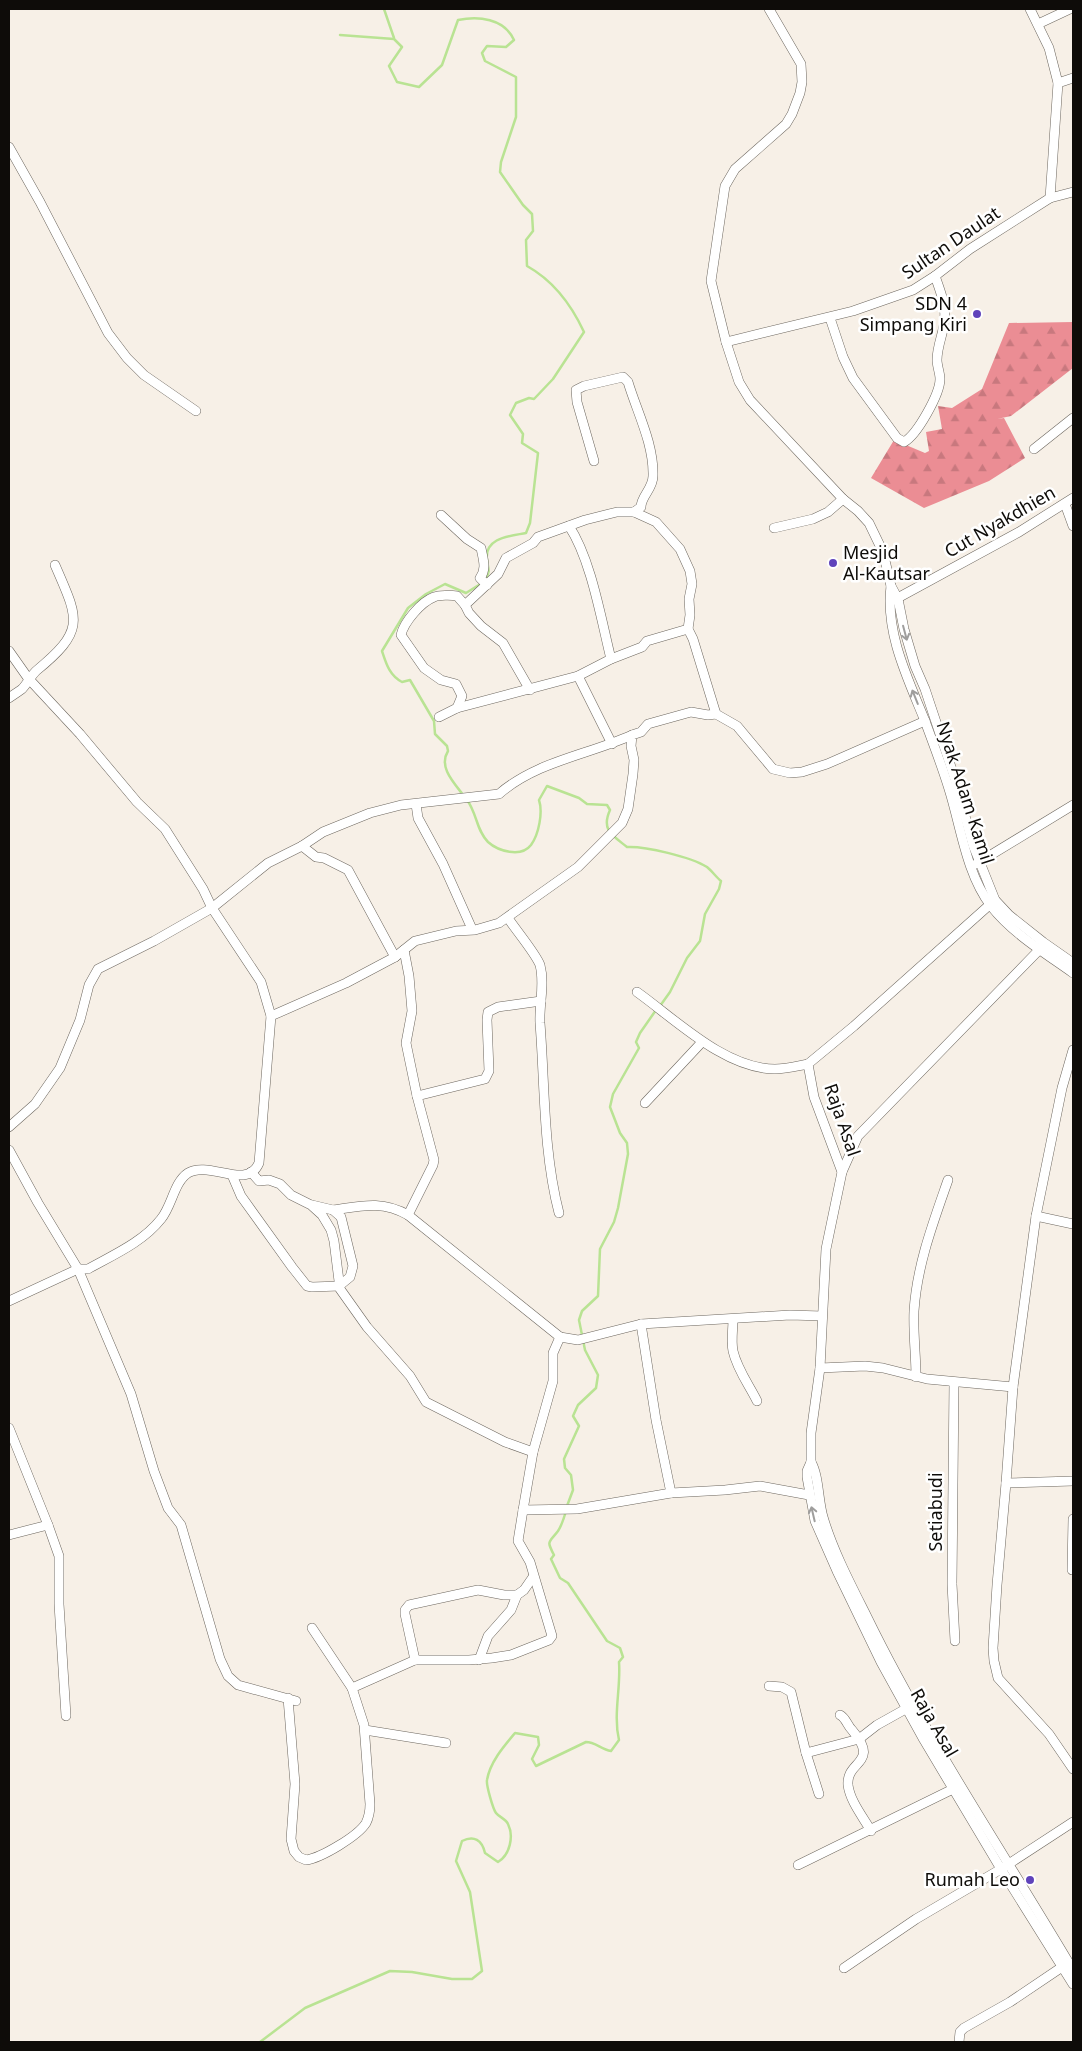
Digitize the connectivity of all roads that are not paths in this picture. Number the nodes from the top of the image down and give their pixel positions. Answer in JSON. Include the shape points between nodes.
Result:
{"nodes":[{"id":1,"x":769,"y":9,"type":"edge"},
{"id":2,"x":1030,"y":9,"type":"edge"},
{"id":3,"x":1070,"y":9,"type":"edge"},
{"id":4,"x":1038,"y":24,"type":"junction"},
{"id":5,"x":1073,"y":78,"type":"edge"},
{"id":6,"x":1058,"y":83,"type":"junction"},
{"id":7,"x":9,"y":147,"type":"edge"},
{"id":8,"x":1073,"y":192,"type":"edge"},
{"id":9,"x":1050,"y":198,"type":"junction"},
{"id":10,"x":935,"y":276,"type":"junction"},
{"id":11,"x":830,"y":318,"type":"junction"},
{"id":12,"x":726,"y":342,"type":"junction"},
{"id":13,"x":196,"y":411,"type":"dead end"},
{"id":14,"x":1073,"y":418,"type":"edge"},
{"id":15,"x":1034,"y":449,"type":"dead end"},
{"id":16,"x":594,"y":462,"type":"dead end"},
{"id":17,"x":1073,"y":498,"type":"edge"},
{"id":18,"x":843,"y":499,"type":"junction"},
{"id":19,"x":1065,"y":504,"type":"junction"},
{"id":20,"x":634,"y":512,"type":"junction"},
{"id":21,"x":441,"y":514,"type":"dead end"},
{"id":22,"x":569,"y":526,"type":"junction"},
{"id":23,"x":1073,"y":526,"type":"edge"},
{"id":24,"x":774,"y":528,"type":"dead end"},
{"id":25,"x":55,"y":565,"type":"dead end"},
{"id":26,"x":483,"y":582,"type":"junction"},
{"id":27,"x":891,"y":586,"type":"junction"},
{"id":28,"x":898,"y":599,"type":"junction"},
{"id":29,"x":889,"y":602,"type":"junction"},
{"id":30,"x":465,"y":605,"type":"junction"},
{"id":31,"x":688,"y":629,"type":"junction"},
{"id":32,"x":9,"y":651,"type":"edge"},
{"id":33,"x":611,"y":659,"type":"junction"},
{"id":34,"x":578,"y":676,"type":"junction"},
{"id":35,"x":28,"y":678,"type":"junction"},
{"id":36,"x":530,"y":690,"type":"junction"},
{"id":37,"x":9,"y":698,"type":"edge"},
{"id":38,"x":457,"y":708,"type":"junction"},
{"id":39,"x":716,"y":714,"type":"junction"},
{"id":40,"x":439,"y":717,"type":"dead end"},
{"id":41,"x":925,"y":721,"type":"junction"},
{"id":42,"x":632,"y":735,"type":"junction"},
{"id":43,"x":612,"y":744,"type":"junction"},
{"id":44,"x":416,"y":804,"type":"junction"},
{"id":45,"x":1073,"y":805,"type":"edge"},
{"id":46,"x":302,"y":846,"type":"junction"},
{"id":47,"x":975,"y":864,"type":"junction"},
{"id":48,"x":993,"y":903,"type":"junction"},
{"id":49,"x":212,"y":908,"type":"junction"},
{"id":50,"x":508,"y":918,"type":"junction"},
{"id":51,"x":472,"y":930,"type":"junction"},
{"id":52,"x":1023,"y":931,"type":"junction"},
{"id":53,"x":404,"y":950,"type":"junction"},
{"id":54,"x":1040,"y":950,"type":"junction"},
{"id":55,"x":395,"y":957,"type":"junction"},
{"id":56,"x":1073,"y":963,"type":"edge"},
{"id":57,"x":1073,"y":972,"type":"edge"},
{"id":58,"x":637,"y":992,"type":"dead end"},
{"id":59,"x":541,"y":1001,"type":"junction"},
{"id":60,"x":271,"y":1016,"type":"junction"},
{"id":61,"x":702,"y":1042,"type":"junction"},
{"id":62,"x":1073,"y":1050,"type":"edge"},
{"id":63,"x":808,"y":1064,"type":"junction"},
{"id":64,"x":417,"y":1096,"type":"junction"},
{"id":65,"x":645,"y":1103,"type":"dead end"},
{"id":66,"x":9,"y":1127,"type":"edge"},
{"id":67,"x":9,"y":1150,"type":"edge"},
{"id":68,"x":251,"y":1172,"type":"junction"},
{"id":69,"x":842,"y":1172,"type":"junction"},
{"id":70,"x":232,"y":1175,"type":"junction"},
{"id":71,"x":948,"y":1180,"type":"dead end"},
{"id":72,"x":311,"y":1205,"type":"junction"},
{"id":73,"x":333,"y":1210,"type":"junction"},
{"id":74,"x":559,"y":1213,"type":"dead end"},
{"id":75,"x":408,"y":1215,"type":"junction"},
{"id":76,"x":1036,"y":1216,"type":"junction"},
{"id":77,"x":1073,"y":1224,"type":"edge"},
{"id":78,"x":78,"y":1269,"type":"junction"},
{"id":79,"x":339,"y":1286,"type":"junction"},
{"id":80,"x":9,"y":1301,"type":"edge"},
{"id":81,"x":822,"y":1316,"type":"junction"},
{"id":82,"x":733,"y":1319,"type":"junction"},
{"id":83,"x":641,"y":1324,"type":"junction"},
{"id":84,"x":560,"y":1337,"type":"junction"},
{"id":85,"x":820,"y":1368,"type":"junction"},
{"id":86,"x":916,"y":1377,"type":"junction"},
{"id":87,"x":954,"y":1382,"type":"junction"},
{"id":88,"x":1013,"y":1387,"type":"junction"},
{"id":89,"x":757,"y":1400,"type":"dead end"},
{"id":90,"x":9,"y":1428,"type":"edge"},
{"id":91,"x":533,"y":1452,"type":"junction"},
{"id":92,"x":811,"y":1462,"type":"junction"},
{"id":93,"x":1073,"y":1481,"type":"edge"},
{"id":94,"x":1006,"y":1483,"type":"junction"},
{"id":95,"x":671,"y":1493,"type":"junction"},
{"id":96,"x":809,"y":1495,"type":"junction"},
{"id":97,"x":523,"y":1510,"type":"junction"},
{"id":98,"x":1073,"y":1520,"type":"edge"},
{"id":99,"x":48,"y":1526,"type":"junction"},
{"id":100,"x":9,"y":1534,"type":"edge"},
{"id":101,"x":1072,"y":1570,"type":"dead end"},
{"id":102,"x":533,"y":1577,"type":"junction"},
{"id":103,"x":517,"y":1595,"type":"junction"},
{"id":104,"x":312,"y":1628,"type":"dead end"},
{"id":105,"x":955,"y":1641,"type":"dead end"},
{"id":106,"x":415,"y":1660,"type":"junction"},
{"id":107,"x":479,"y":1660,"type":"junction"},
{"id":108,"x":769,"y":1686,"type":"dead end"},
{"id":109,"x":352,"y":1688,"type":"junction"},
{"id":110,"x":910,"y":1706,"type":"junction"},
{"id":111,"x":840,"y":1715,"type":"dead end"},
{"id":112,"x":66,"y":1716,"type":"dead end"},
{"id":113,"x":365,"y":1730,"type":"junction"},
{"id":114,"x":859,"y":1739,"type":"junction"},
{"id":115,"x":446,"y":1743,"type":"dead end"},
{"id":116,"x":806,"y":1753,"type":"junction"},
{"id":117,"x":1073,"y":1769,"type":"edge"},
{"id":118,"x":953,"y":1788,"type":"junction"},
{"id":119,"x":819,"y":1794,"type":"dead end"},
{"id":120,"x":1073,"y":1822,"type":"edge"},
{"id":121,"x":870,"y":1831,"type":"junction"},
{"id":122,"x":798,"y":1865,"type":"dead end"},
{"id":123,"x":1004,"y":1867,"type":"junction"},
{"id":124,"x":1062,"y":1967,"type":"junction"},
{"id":125,"x":844,"y":1968,"type":"dead end"},
{"id":126,"x":1073,"y":1970,"type":"edge"},
{"id":127,"x":1073,"y":1984,"type":"edge"},
{"id":128,"x":959,"y":2042,"type":"edge"}],
"edges":[{"from":1,"to":12,"type":"street","via":[[801,64],[802,82],[786,124],[735,169],[723,194],[711,281]]},
{"from":2,"to":4,"type":"street"},
{"from":3,"to":4,"type":"street"},
{"from":4,"to":6,"type":"street","via":[[1049,48]]},
{"from":5,"to":6,"type":"street"},
{"from":6,"to":9,"type":"street"},
{"from":7,"to":13,"type":"street","via":[[108,333],[144,375]]},
{"from":8,"to":9,"type":"street","name":"Sultan Daulat"},
{"from":9,"to":10,"type":"street","name":"Sultan Daulat","via":[[970,249]]},
{"from":10,"to":11,"type":"street","name":"Sultan Daulat","via":[[913,290]]},
{"from":10,"to":11,"type":"street","via":[[945,307],[937,359],[939,388],[912,435],[904,442],[896,438],[853,378]]},
{"from":11,"to":12,"type":"street","name":"Sultan Daulat"},
{"from":12,"to":18,"type":"street","via":[[739,382],[750,400]]},
{"from":14,"to":15,"type":"street"},
{"from":16,"to":20,"type":"street","via":[[576,390],[623,377],[628,382],[650,448],[653,476],[649,491]]},
{"from":17,"to":19,"type":"street","name":"Cut Nyakdhien"},
{"from":18,"to":24,"type":"street","via":[[828,512]]},
{"from":18,"to":27,"type":"street","via":[[869,523],[883,552]]},
{"from":19,"to":23,"type":"street"},
{"from":19,"to":28,"type":"street","name":"Cut Nyakdhien"},
{"from":20,"to":22,"type":"street","via":[[617,512]]},
{"from":20,"to":31,"type":"street","via":[[656,522],[686,558],[692,584]]},
{"from":21,"to":26,"type":"street","via":[[481,548]]},
{"from":22,"to":26,"type":"street","via":[[538,537],[534,543],[506,558],[498,574]]},
{"from":22,"to":33,"type":"street","via":[[577,538],[595,594]]},
{"from":25,"to":35,"type":"street","via":[[70,600],[73,626],[59,653]]},
{"from":26,"to":30,"type":"street"},
{"from":27,"to":28,"type":"street"},
{"from":27,"to":29,"type":"street","name":"Nyak Adam Kamil"},
{"from":28,"to":29,"type":"street","name":"Cut Nyakdhien"},
{"from":28,"to":47,"type":"street","one_way":true,"via":[[904,629],[954,776]]},
{"from":41,"to":29,"type":"street","name":"Nyak Adam Kamil","one_way":true,"via":[[903,669]]},
{"from":30,"to":36,"type":"street","via":[[481,626],[504,643]]},
{"from":30,"to":38,"type":"street","via":[[457,596],[434,597],[403,626],[401,635],[424,668],[457,686],[462,696]]},
{"from":31,"to":33,"type":"street","via":[[647,642]]},
{"from":31,"to":39,"type":"street"},
{"from":32,"to":35,"type":"street"},
{"from":33,"to":34,"type":"street"},
{"from":34,"to":36,"type":"street"},
{"from":34,"to":43,"type":"street"},
{"from":35,"to":37,"type":"street","via":[[22,688]]},
{"from":35,"to":49,"type":"street","via":[[137,802],[165,829]]},
{"from":36,"to":38,"type":"street"},
{"from":38,"to":40,"type":"street"},
{"from":39,"to":41,"type":"street","via":[[737,726],[773,768],[790,773],[827,764]]},
{"from":39,"to":42,"type":"street","via":[[690,712],[648,724],[641,732]]},
{"from":41,"to":47,"type":"street","name":"Nyak Adam Kamil"},
{"from":42,"to":43,"type":"street"},
{"from":42,"to":50,"type":"street","via":[[634,767],[631,797],[622,823],[578,867]]},
{"from":43,"to":44,"type":"street","via":[[536,769],[499,794]]},
{"from":44,"to":46,"type":"street","via":[[370,813],[323,832]]},
{"from":44,"to":51,"type":"street","via":[[418,818],[443,864]]},
{"from":45,"to":47,"type":"street"},
{"from":46,"to":49,"type":"street","via":[[268,863]]},
{"from":46,"to":55,"type":"street","via":[[316,857],[348,870]]},
{"from":47,"to":48,"type":"street","name":"Nyak Adam Kamil","via":[[980,888]]},
{"from":48,"to":52,"type":"street","name":"Nyak Adam Kamil","via":[[1005,921]]},
{"from":48,"to":63,"type":"street"},
{"from":49,"to":60,"type":"street","via":[[261,982]]},
{"from":49,"to":66,"type":"street","via":[[98,969],[89,985],[80,1020],[60,1068],[35,1104]]},
{"from":50,"to":51,"type":"street"},
{"from":50,"to":59,"type":"street","via":[[540,964]]},
{"from":51,"to":53,"type":"street","via":[[415,941]]},
{"from":52,"to":54,"type":"street","name":"Nyak Adam Kamil"},
{"from":52,"to":56,"type":"street"},
{"from":53,"to":55,"type":"street"},
{"from":53,"to":64,"type":"street","via":[[412,1011],[406,1043]]},
{"from":54,"to":57,"type":"street","name":"Nyak Adam Kamil"},
{"from":54,"to":69,"type":"street","via":[[858,1136]]},
{"from":55,"to":60,"type":"street"},
{"from":58,"to":61,"type":"street"},
{"from":59,"to":64,"type":"street","via":[[498,1007],[488,1012],[489,1071],[485,1079]]},
{"from":59,"to":74,"type":"street","via":[[548,1158]]},
{"from":60,"to":68,"type":"street","via":[[258,1163]]},
{"from":61,"to":63,"type":"street","via":[[753,1066],[776,1069]]},
{"from":61,"to":65,"type":"street"},
{"from":62,"to":76,"type":"street"},
{"from":63,"to":69,"type":"street","name":"Raja Asal","via":[[814,1097]]},
{"from":64,"to":75,"type":"street","via":[[434,1160]]},
{"from":67,"to":78,"type":"street"},
{"from":68,"to":70,"type":"street"},
{"from":68,"to":72,"type":"street","via":[[259,1181],[280,1184],[291,1196]]},
{"from":69,"to":81,"type":"street","name":"Raja Asal","via":[[826,1249]]},
{"from":70,"to":78,"type":"street","via":[[202,1169],[189,1172],[157,1224],[106,1259],[88,1269]]},
{"from":70,"to":79,"type":"street","via":[[241,1196],[307,1286]]},
{"from":71,"to":86,"type":"street","via":[[925,1246],[914,1312]]},
{"from":72,"to":73,"type":"street"},
{"from":72,"to":79,"type":"street","via":[[331,1230]]},
{"from":73,"to":75,"type":"street","via":[[378,1204]]},
{"from":73,"to":79,"type":"street","via":[[341,1217],[353,1266],[350,1277]]},
{"from":75,"to":84,"type":"street"},
{"from":76,"to":77,"type":"street"},
{"from":76,"to":88,"type":"street"},
{"from":78,"to":80,"type":"street"},
{"from":78,"to":113,"type":"street","via":[[131,1394],[168,1508],[180,1525],[228,1676],[238,1685],[292,1699],[295,1784],[292,1839],[299,1857],[306,1860],[321,1855],[356,1834],[370,1815]]},
{"from":79,"to":91,"type":"street","via":[[350,1304],[410,1376],[426,1402],[505,1442]]},
{"from":81,"to":82,"type":"street"},
{"from":81,"to":85,"type":"street","name":"Raja Asal"},
{"from":82,"to":83,"type":"street"},
{"from":82,"to":89,"type":"street","via":[[734,1356]]},
{"from":83,"to":84,"type":"street","via":[[578,1340]]},
{"from":83,"to":95,"type":"street"},
{"from":84,"to":91,"type":"street","via":[[553,1353],[554,1382]]},
{"from":85,"to":86,"type":"street","via":[[865,1366]]},
{"from":85,"to":92,"type":"street","name":"Raja Asal"},
{"from":86,"to":87,"type":"street"},
{"from":87,"to":88,"type":"street"},
{"from":87,"to":105,"type":"street","name":"Setiabudi","via":[[952,1584]]},
{"from":88,"to":94,"type":"street"},
{"from":90,"to":99,"type":"street"},
{"from":91,"to":97,"type":"street"},
{"from":92,"to":96,"type":"street","name":"Raja Asal","via":[[807,1471]]},
{"from":92,"to":110,"type":"street","name":"Raja Asal","via":[[823,1517]]},
{"from":93,"to":94,"type":"street"},
{"from":94,"to":117,"type":"street","via":[[993,1648],[995,1671],[1006,1688],[1050,1734]]},
{"from":95,"to":96,"type":"street","via":[[760,1486]]},
{"from":95,"to":97,"type":"street","via":[[577,1509]]},
{"from":110,"to":96,"type":"street","name":"Raja Asal","one_way":true,"via":[[881,1662],[837,1571],[815,1521]]},
{"from":97,"to":102,"type":"street","via":[[518,1540],[530,1562]]},
{"from":98,"to":101,"type":"street"},
{"from":99,"to":100,"type":"street"},
{"from":99,"to":112,"type":"street","via":[[59,1556]]},
{"from":102,"to":103,"type":"street"},
{"from":102,"to":107,"type":"street","via":[[551,1638],[511,1655]]},
{"from":103,"to":106,"type":"street","via":[[478,1590],[409,1605],[405,1614]]},
{"from":103,"to":107,"type":"street","via":[[510,1610],[488,1636]]},
{"from":104,"to":109,"type":"street"},
{"from":106,"to":107,"type":"street"},
{"from":106,"to":109,"type":"street"},
{"from":108,"to":116,"type":"street","via":[[791,1692]]},
{"from":109,"to":113,"type":"street"},
{"from":110,"to":114,"type":"street","via":[[876,1725]]},
{"from":110,"to":118,"type":"street","name":"Raja Asal"},
{"from":110,"to":123,"type":"street","name":"Raja Asal"},
{"from":111,"to":114,"type":"street"},
{"from":113,"to":115,"type":"street"},
{"from":114,"to":116,"type":"street"},
{"from":114,"to":121,"type":"street","via":[[864,1756],[849,1775],[848,1786]]},
{"from":116,"to":119,"type":"street"},
{"from":118,"to":121,"type":"street"},
{"from":118,"to":123,"type":"street","name":"Raja Asal"},
{"from":120,"to":123,"type":"street"},
{"from":121,"to":122,"type":"street"},
{"from":123,"to":124,"type":"street","name":"Raja Asal"},
{"from":123,"to":125,"type":"street","via":[[916,1919]]},
{"from":123,"to":126,"type":"street","name":"Raja Asal"},
{"from":124,"to":127,"type":"street","name":"Raja Asal"},
{"from":124,"to":128,"type":"street","via":[[964,2028]]}]}
